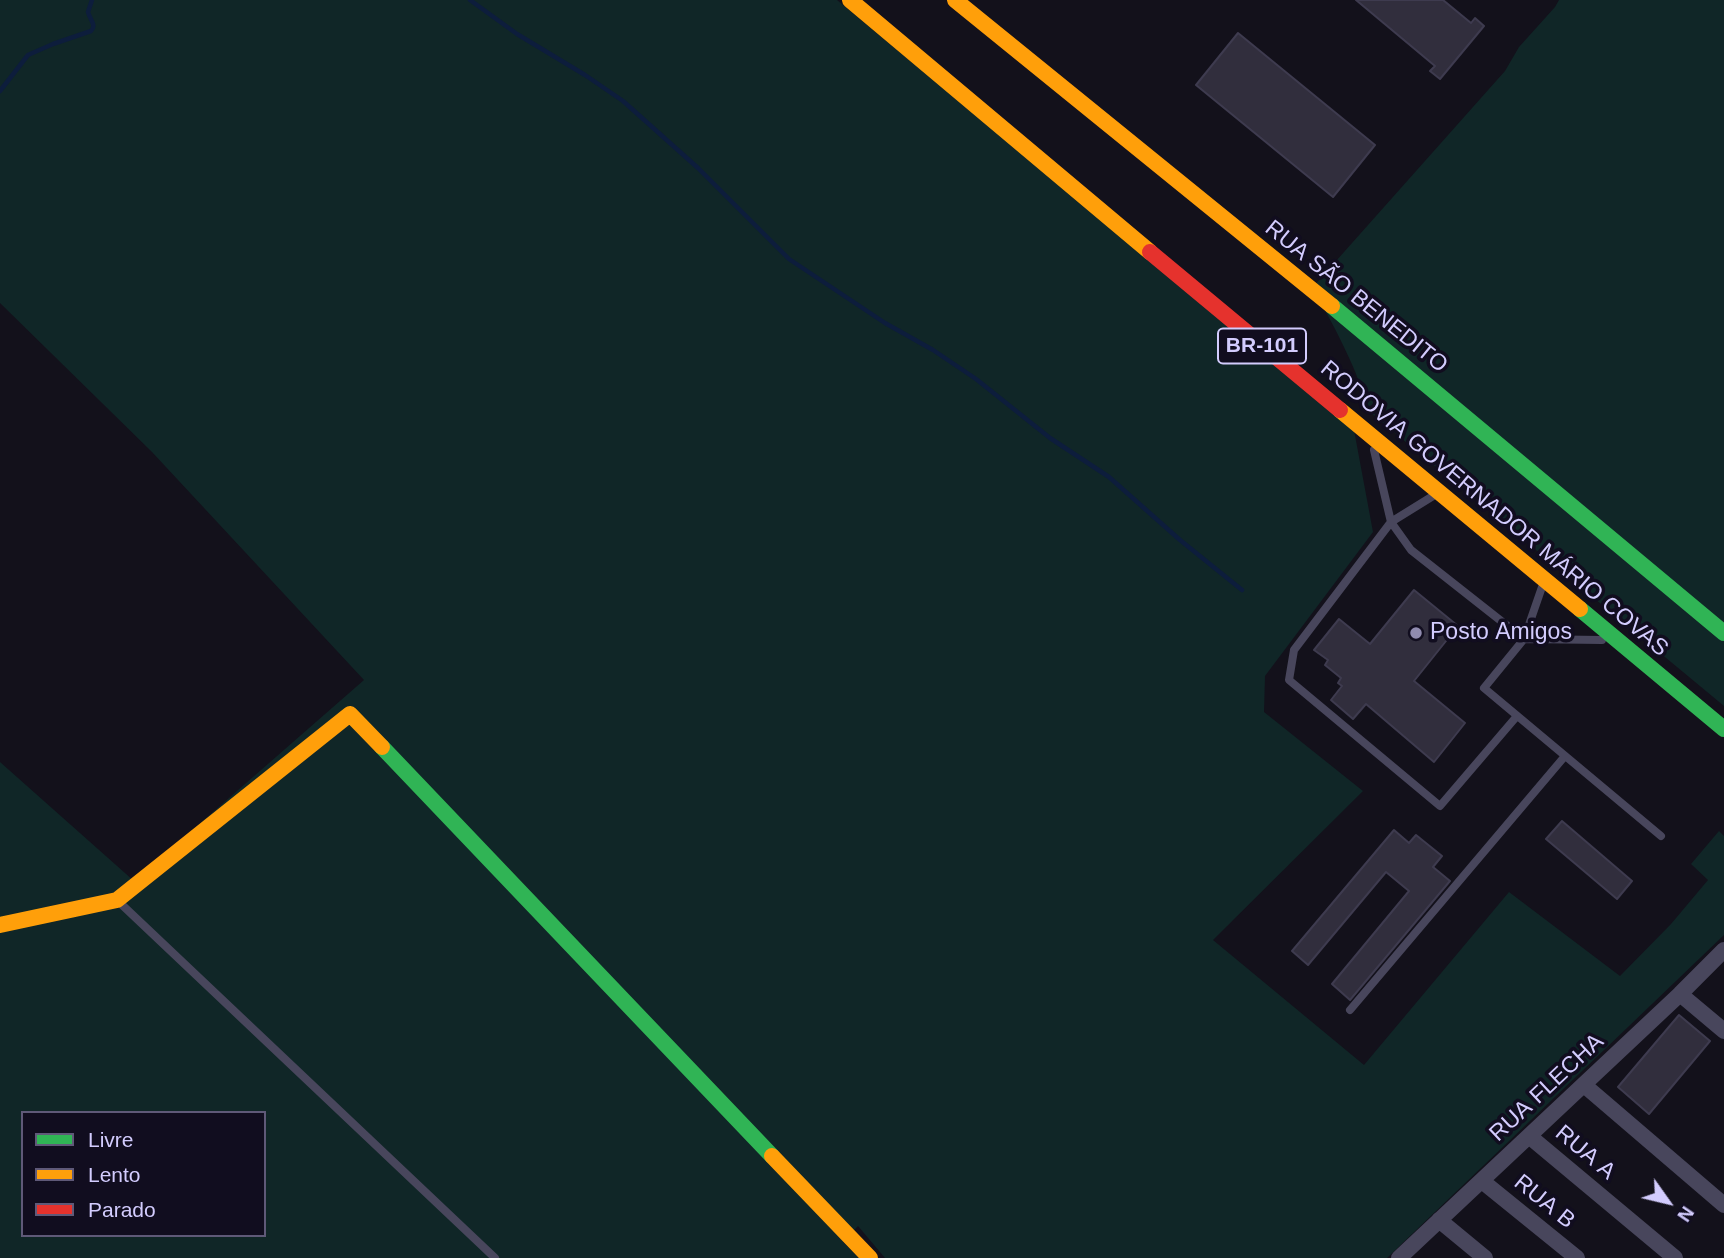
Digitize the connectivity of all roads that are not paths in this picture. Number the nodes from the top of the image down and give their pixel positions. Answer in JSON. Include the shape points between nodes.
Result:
{"nodes":[{"id":1,"x":850,"y":0,"type":"edge"},
{"id":2,"x":956,"y":0,"type":"edge"},
{"id":3,"x":1370,"y":434,"type":"junction"},
{"id":4,"x":1438,"y":493,"type":"junction"},
{"id":5,"x":1391,"y":522,"type":"junction"},
{"id":6,"x":1545,"y":581,"type":"junction"},
{"id":7,"x":1724,"y":633,"type":"edge"},
{"id":8,"x":1524,"y":639,"type":"junction"},
{"id":9,"x":1616,"y":640,"type":"junction"},
{"id":10,"x":1517,"y":716,"type":"junction"},
{"id":11,"x":1724,"y":729,"type":"edge"},
{"id":12,"x":1564,"y":755,"type":"junction"},
{"id":13,"x":1661,"y":836,"type":"dead end"},
{"id":14,"x":117,"y":900,"type":"junction"},
{"id":15,"x":0,"y":925,"type":"edge"},
{"id":16,"x":1724,"y":950,"type":"edge"},
{"id":17,"x":1680,"y":994,"type":"junction"},
{"id":18,"x":1350,"y":1010,"type":"dead end"},
{"id":19,"x":1724,"y":1031,"type":"edge"},
{"id":20,"x":1584,"y":1085,"type":"junction"},
{"id":21,"x":1529,"y":1136,"type":"junction"},
{"id":22,"x":1482,"y":1181,"type":"junction"},
{"id":23,"x":1724,"y":1205,"type":"edge"},
{"id":24,"x":1439,"y":1220,"type":"junction"},
{"id":25,"x":495,"y":1258,"type":"edge"},
{"id":26,"x":870,"y":1258,"type":"edge"},
{"id":27,"x":1399,"y":1258,"type":"edge"},
{"id":28,"x":1485,"y":1258,"type":"edge"},
{"id":29,"x":1577,"y":1258,"type":"edge"},
{"id":30,"x":1675,"y":1258,"type":"edge"}],
"edges":[{"from":1,"to":3,"type":"main road","name":"RODOVIA GOVERNADOR MÁRIO COVAS","number":"BR-101"},
{"from":2,"to":7,"type":"main road","name":"RUA SÃO BENEDITO"},
{"from":3,"to":4,"type":"main road","name":"RODOVIA GOVERNADOR MÁRIO COVAS","number":"BR-101"},
{"from":3,"to":5,"type":"lane"},
{"from":4,"to":5,"type":"lane"},
{"from":4,"to":6,"type":"main road","name":"RODOVIA GOVERNADOR MÁRIO COVAS","number":"BR-101"},
{"from":5,"to":8,"type":"lane","via":[[1411,550]]},
{"from":5,"to":10,"type":"lane","via":[[1294,650],[1289,680],[1440,806]]},
{"from":6,"to":8,"type":"lane"},
{"from":6,"to":9,"type":"main road","name":"RODOVIA GOVERNADOR MÁRIO COVAS","number":"BR-101"},
{"from":8,"to":9,"type":"lane"},
{"from":8,"to":10,"type":"lane","via":[[1484,688]]},
{"from":9,"to":11,"type":"main road","name":"RODOVIA GOVERNADOR MÁRIO COVAS","number":"BR-101"},
{"from":10,"to":12,"type":"lane"},
{"from":12,"to":13,"type":"lane"},
{"from":12,"to":18,"type":"lane"},
{"from":14,"to":15,"type":"main road"},
{"from":14,"to":25,"type":"lane"},
{"from":14,"to":26,"type":"main road","via":[[350,714]]},
{"from":16,"to":17,"type":"street","name":"RUA FLECHA"},
{"from":17,"to":19,"type":"street"},
{"from":17,"to":20,"type":"street","name":"RUA FLECHA"},
{"from":20,"to":21,"type":"street","name":"RUA FLECHA"},
{"from":20,"to":23,"type":"street"},
{"from":21,"to":22,"type":"street","name":"RUA FLECHA"},
{"from":21,"to":30,"type":"street","name":"RUA A"},
{"from":22,"to":24,"type":"street","name":"RUA FLECHA"},
{"from":22,"to":29,"type":"street","name":"RUA B"},
{"from":24,"to":27,"type":"street","name":"RUA FLECHA"},
{"from":24,"to":28,"type":"street"}]}
